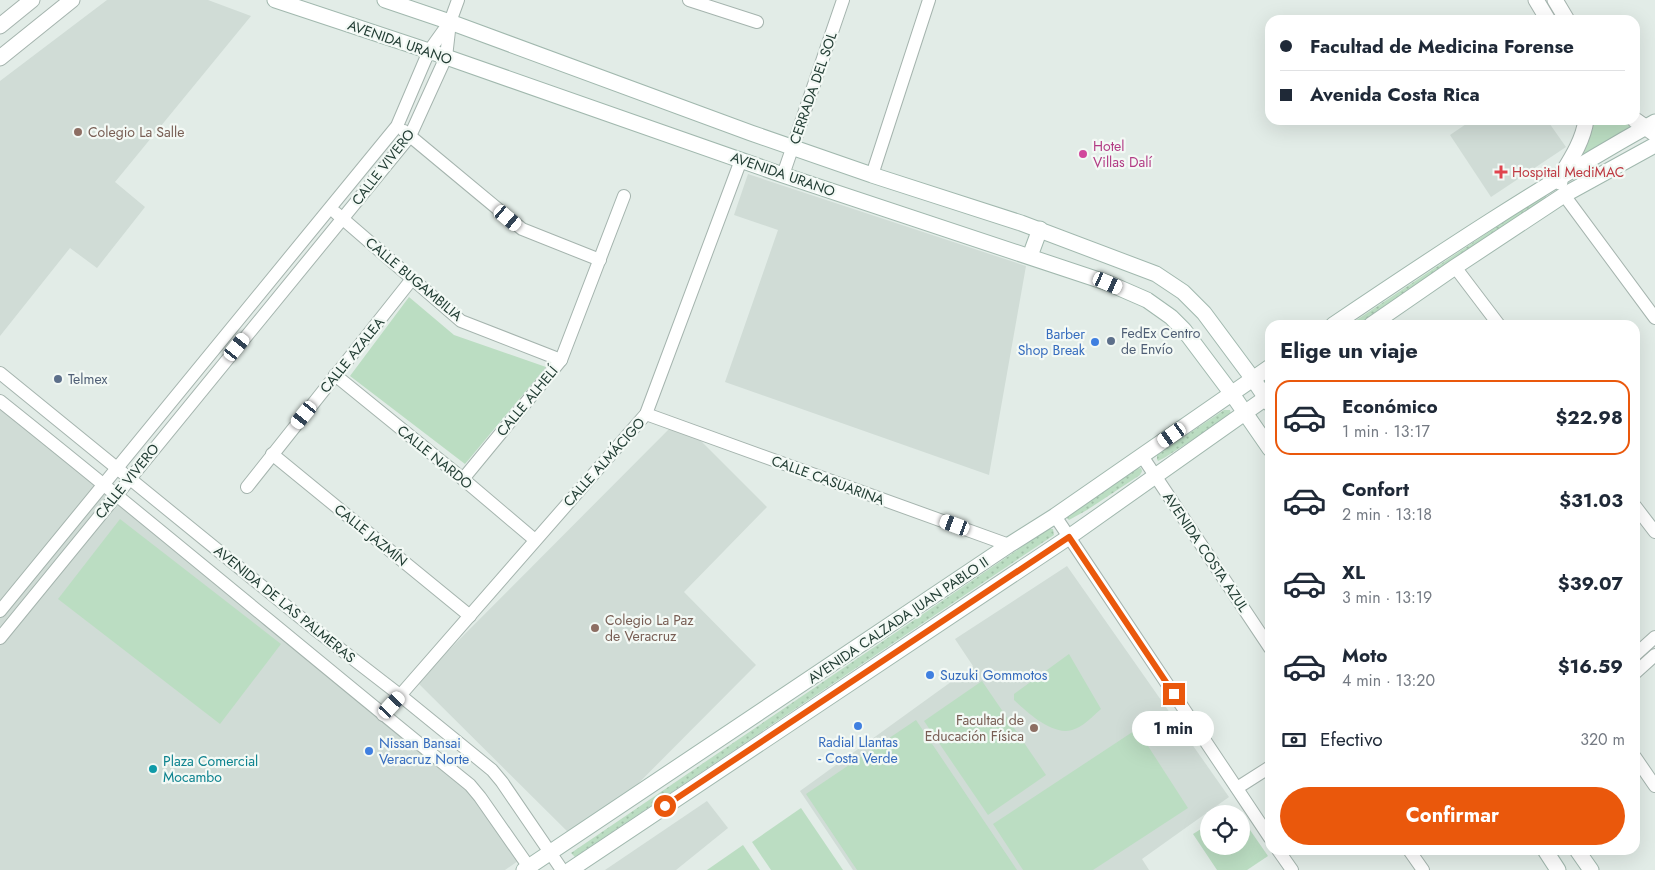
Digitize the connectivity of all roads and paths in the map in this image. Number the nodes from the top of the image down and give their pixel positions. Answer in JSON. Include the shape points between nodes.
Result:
{"nodes":[{"id":1,"x":32,"y":0,"type":"edge"},
{"id":2,"x":72,"y":0,"type":"edge"},
{"id":3,"x":276,"y":0,"type":"edge"},
{"id":4,"x":384,"y":0,"type":"edge"},
{"id":5,"x":458,"y":0,"type":"edge"},
{"id":6,"x":689,"y":0,"type":"edge"},
{"id":7,"x":843,"y":0,"type":"edge"},
{"id":8,"x":929,"y":0,"type":"edge"},
{"id":9,"x":1536,"y":0,"type":"edge"},
{"id":10,"x":1555,"y":0,"type":"edge"},
{"id":11,"x":1545,"y":15,"type":"edge"},
{"id":12,"x":1563,"y":15,"type":"edge"},
{"id":13,"x":450,"y":22,"type":"junction"},
{"id":14,"x":757,"y":22,"type":"dead end"},
{"id":15,"x":0,"y":26,"type":"edge"},
{"id":16,"x":430,"y":51,"type":"junction"},
{"id":17,"x":446,"y":57,"type":"junction"},
{"id":18,"x":0,"y":58,"type":"edge"},
{"id":19,"x":1585,"y":125,"type":"edge"},
{"id":20,"x":397,"y":126,"type":"junction"},
{"id":21,"x":1648,"y":126,"type":"edge"},
{"id":22,"x":410,"y":136,"type":"junction"},
{"id":23,"x":1655,"y":145,"type":"edge"},
{"id":24,"x":793,"y":147,"type":"junction"},
{"id":25,"x":741,"y":160,"type":"junction"},
{"id":26,"x":783,"y":175,"type":"junction"},
{"id":27,"x":872,"y":175,"type":"junction"},
{"id":28,"x":1560,"y":177,"type":"junction"},
{"id":29,"x":1564,"y":195,"type":"junction"},
{"id":30,"x":624,"y":196,"type":"dead end"},
{"id":31,"x":329,"y":208,"type":"junction"},
{"id":32,"x":342,"y":219,"type":"junction"},
{"id":33,"x":1040,"y":230,"type":"junction"},
{"id":34,"x":1030,"y":256,"type":"junction"},
{"id":35,"x":600,"y":260,"type":"junction"},
{"id":36,"x":1455,"y":267,"type":"junction"},
{"id":37,"x":412,"y":279,"type":"junction"},
{"id":38,"x":266,"y":285,"type":"junction"},
{"id":39,"x":279,"y":296,"type":"junction"},
{"id":40,"x":1655,"y":318,"type":"edge"},
{"id":41,"x":1340,"y":320,"type":"edge"},
{"id":42,"x":1378,"y":320,"type":"edge"},
{"id":43,"x":1495,"y":320,"type":"edge"},
{"id":44,"x":224,"y":336,"type":"junction"},
{"id":45,"x":237,"y":347,"type":"junction"},
{"id":46,"x":561,"y":360,"type":"junction"},
{"id":47,"x":1265,"y":371,"type":"edge"},
{"id":48,"x":0,"y":373,"type":"edge"},
{"id":49,"x":335,"y":375,"type":"junction"},
{"id":50,"x":1253,"y":379,"type":"junction"},
{"id":51,"x":1232,"y":394,"type":"junction"},
{"id":52,"x":1265,"y":394,"type":"edge"},
{"id":53,"x":0,"y":401,"type":"edge"},
{"id":54,"x":1265,"y":401,"type":"edge"},
{"id":55,"x":1245,"y":413,"type":"junction"},
{"id":56,"x":646,"y":414,"type":"junction"},
{"id":57,"x":1265,"y":442,"type":"edge"},
{"id":58,"x":272,"y":454,"type":"junction"},
{"id":59,"x":1142,"y":456,"type":"junction"},
{"id":60,"x":117,"y":467,"type":"junction"},
{"id":61,"x":1155,"y":476,"type":"junction"},
{"id":62,"x":130,"y":479,"type":"junction"},
{"id":63,"x":463,"y":479,"type":"junction"},
{"id":64,"x":103,"y":484,"type":"junction"},
{"id":65,"x":247,"y":487,"type":"dead end"},
{"id":66,"x":117,"y":494,"type":"junction"},
{"id":67,"x":1640,"y":512,"type":"edge"},
{"id":68,"x":1055,"y":516,"type":"junction"},
{"id":69,"x":1655,"y":532,"type":"edge"},
{"id":70,"x":1069,"y":537,"type":"junction"},
{"id":71,"x":535,"y":540,"type":"junction"},
{"id":72,"x":1009,"y":545,"type":"junction"},
{"id":73,"x":0,"y":611,"type":"edge"},
{"id":74,"x":470,"y":616,"type":"junction"},
{"id":75,"x":0,"y":638,"type":"edge"},
{"id":76,"x":1655,"y":638,"type":"edge"},
{"id":77,"x":1265,"y":641,"type":"edge"},
{"id":78,"x":1640,"y":651,"type":"edge"},
{"id":79,"x":1655,"y":655,"type":"edge"},
{"id":80,"x":1640,"y":668,"type":"edge"},
{"id":81,"x":401,"y":696,"type":"junction"},
{"id":82,"x":383,"y":715,"type":"junction"},
{"id":83,"x":1640,"y":764,"type":"edge"},
{"id":84,"x":1265,"y":770,"type":"edge"},
{"id":85,"x":1655,"y":786,"type":"edge"},
{"id":86,"x":1237,"y":788,"type":"junction"},
{"id":87,"x":1265,"y":830,"type":"edge"},
{"id":88,"x":550,"y":853,"type":"junction"},
{"id":89,"x":1282,"y":855,"type":"edge"},
{"id":90,"x":1412,"y":855,"type":"edge"},
{"id":91,"x":1548,"y":855,"type":"edge"},
{"id":92,"x":1580,"y":855,"type":"edge"},
{"id":93,"x":528,"y":869,"type":"edge"},
{"id":94,"x":562,"y":870,"type":"edge"},
{"id":95,"x":570,"y":870,"type":"edge"},
{"id":96,"x":1292,"y":870,"type":"edge"},
{"id":97,"x":1423,"y":870,"type":"edge"},
{"id":98,"x":1558,"y":870,"type":"edge"},
{"id":99,"x":1591,"y":870,"type":"edge"}],
"edges":[{"from":1,"to":15,"type":"main road"},
{"from":2,"to":18,"type":"main road"},
{"from":3,"to":16,"type":"main road","name":"AVENIDA URANO"},
{"from":4,"to":13,"type":"main road","name":"AVENIDA URANO"},
{"from":5,"to":13,"type":"street"},
{"from":6,"to":14,"type":"street"},
{"from":7,"to":24,"type":"street","name":"CERRADA DEL SOL"},
{"from":8,"to":27,"type":"street"},
{"from":9,"to":11,"type":"main road"},
{"from":10,"to":12,"type":"main road"},
{"from":13,"to":16,"type":"street","name":"CALLE VIVERO"},
{"from":13,"to":17,"type":"street","name":"CALLE VIVERO"},
{"from":13,"to":24,"type":"main road","name":"AVENIDA URANO"},
{"from":16,"to":17,"type":"main road","name":"AVENIDA URANO"},
{"from":16,"to":20,"type":"street","name":"CALLE VIVERO"},
{"from":17,"to":22,"type":"street","name":"CALLE VIVERO"},
{"from":17,"to":25,"type":"main road","name":"AVENIDA URANO"},
{"from":19,"to":28,"type":"main road","via":[[1577,150]]},
{"from":20,"to":22,"type":"street"},
{"from":20,"to":31,"type":"street","name":"CALLE VIVERO"},
{"from":21,"to":28,"type":"main road"},
{"from":22,"to":32,"type":"street","name":"CALLE VIVERO"},
{"from":22,"to":35,"type":"street","via":[[522,230]]},
{"from":23,"to":29,"type":"main road"},
{"from":24,"to":26,"type":"street","name":"CERRADA DEL SOL"},
{"from":24,"to":27,"type":"main road","name":"AVENIDA URANO"},
{"from":25,"to":26,"type":"main road","name":"AVENIDA URANO"},
{"from":25,"to":56,"type":"street","name":"CALLE ALMÁCIGO"},
{"from":26,"to":34,"type":"main road","name":"AVENIDA URANO"},
{"from":27,"to":33,"type":"main road","name":"AVENIDA URANO"},
{"from":28,"to":29,"type":"main road"},
{"from":28,"to":41,"type":"main road","via":[[1440,252]]},
{"from":29,"to":36,"type":"main road"},
{"from":29,"to":40,"type":"street"},
{"from":30,"to":35,"type":"street","name":"CALLE ALHELÍ"},
{"from":31,"to":32,"type":"street","name":"CALLE BUGAMBILIA"},
{"from":31,"to":38,"type":"street","name":"CALLE VIVERO"},
{"from":32,"to":37,"type":"street","name":"CALLE BUGAMBILIA"},
{"from":32,"to":39,"type":"street","name":"CALLE VIVERO"},
{"from":33,"to":34,"type":"main road"},
{"from":33,"to":50,"type":"main road","name":"AVENIDA URANO","via":[[1156,274],[1183,292],[1204,312]]},
{"from":34,"to":51,"type":"main road","name":"AVENIDA URANO","via":[[1147,300],[1184,330]]},
{"from":35,"to":46,"type":"street","name":"CALLE ALHELÍ"},
{"from":36,"to":42,"type":"main road"},
{"from":36,"to":43,"type":"street"},
{"from":37,"to":46,"type":"street","name":"CALLE BUGAMBILIA","via":[[461,321]]},
{"from":37,"to":49,"type":"street","name":"CALLE AZALEA"},
{"from":38,"to":39,"type":"street"},
{"from":38,"to":44,"type":"street","name":"CALLE VIVERO"},
{"from":39,"to":45,"type":"street","name":"CALLE VIVERO"},
{"from":44,"to":45,"type":"street"},
{"from":44,"to":60,"type":"street","name":"CALLE VIVERO"},
{"from":45,"to":62,"type":"street","name":"CALLE VIVERO"},
{"from":46,"to":63,"type":"street","name":"CALLE ALHELÍ"},
{"from":47,"to":50,"type":"main road","name":"AVENIDA CALZADA JUAN PABLO II"},
{"from":48,"to":60,"type":"street","name":"AVENIDA DE LAS PALMERAS"},
{"from":49,"to":58,"type":"street","name":"CALLE AZALEA"},
{"from":49,"to":63,"type":"street","name":"CALLE NARDO"},
{"from":50,"to":51,"type":"main road","name":"AVENIDA CALZADA JUAN PABLO II"},
{"from":50,"to":52,"type":"main road","name":"AVENIDA URANO"},
{"from":51,"to":55,"type":"main road","name":"AVENIDA URANO"},
{"from":51,"to":59,"type":"main road","name":"AVENIDA CALZADA JUAN PABLO II"},
{"from":53,"to":64,"type":"street","name":"AVENIDA DE LAS PALMERAS"},
{"from":54,"to":55,"type":"main road","name":"AVENIDA CALZADA JUAN PABLO II"},
{"from":55,"to":57,"type":"main road","name":"AVENIDA URANO"},
{"from":55,"to":61,"type":"main road","name":"AVENIDA CALZADA JUAN PABLO II"},
{"from":56,"to":71,"type":"street","name":"CALLE ALMÁCIGO"},
{"from":56,"to":72,"type":"street","name":"CALLE CASUARINA"},
{"from":58,"to":65,"type":"street","name":"CALLE AZALEA"},
{"from":58,"to":74,"type":"street","name":"CALLE JAZMÍN"},
{"from":59,"to":61,"type":"street","name":"AVENIDA COSTA AZUL"},
{"from":59,"to":68,"type":"main road","name":"AVENIDA CALZADA JUAN PABLO II"},
{"from":60,"to":62,"type":"street","name":"AVENIDA DE LAS PALMERAS"},
{"from":60,"to":64,"type":"street","name":"CALLE VIVERO"},
{"from":61,"to":70,"type":"main road","name":"AVENIDA CALZADA JUAN PABLO II"},
{"from":61,"to":77,"type":"street","name":"AVENIDA COSTA AZUL"},
{"from":62,"to":66,"type":"street","name":"CALLE VIVERO"},
{"from":62,"to":81,"type":"street","name":"AVENIDA DE LAS PALMERAS"},
{"from":63,"to":71,"type":"street","name":"CALLE NARDO"},
{"from":64,"to":66,"type":"street","name":"AVENIDA DE LAS PALMERAS"},
{"from":64,"to":73,"type":"street","name":"CALLE VIVERO"},
{"from":66,"to":75,"type":"street","name":"CALLE VIVERO"},
{"from":66,"to":82,"type":"street","name":"AVENIDA DE LAS PALMERAS"},
{"from":67,"to":69,"type":"street"},
{"from":68,"to":70,"type":"street"},
{"from":68,"to":72,"type":"main road","name":"AVENIDA CALZADA JUAN PABLO II"},
{"from":70,"to":86,"type":"street"},
{"from":70,"to":95,"type":"main road","name":"AVENIDA CALZADA JUAN PABLO II"},
{"from":71,"to":74,"type":"street","name":"CALLE ALMÁCIGO"},
{"from":72,"to":88,"type":"main road","name":"AVENIDA CALZADA JUAN PABLO II"},
{"from":74,"to":81,"type":"street","name":"CALLE ALMÁCIGO"},
{"from":76,"to":78,"type":"street"},
{"from":79,"to":80,"type":"street"},
{"from":81,"to":82,"type":"street","name":"CALLE ALMÁCIGO"},
{"from":81,"to":88,"type":"street","name":"AVENIDA DE LAS PALMERAS","via":[[492,770]]},
{"from":82,"to":93,"type":"street","name":"AVENIDA DE LAS PALMERAS","via":[[470,785]]},
{"from":83,"to":85,"type":"street"},
{"from":84,"to":86,"type":"street"},
{"from":86,"to":87,"type":"street"},
{"from":88,"to":93,"type":"main road","name":"AVENIDA CALZADA JUAN PABLO II"},
{"from":88,"to":94,"type":"street","name":"AVENIDA DE LAS PALMERAS"},
{"from":89,"to":96,"type":"street"},
{"from":90,"to":97,"type":"street"},
{"from":91,"to":98,"type":"main road"},
{"from":92,"to":99,"type":"main road"}]}
